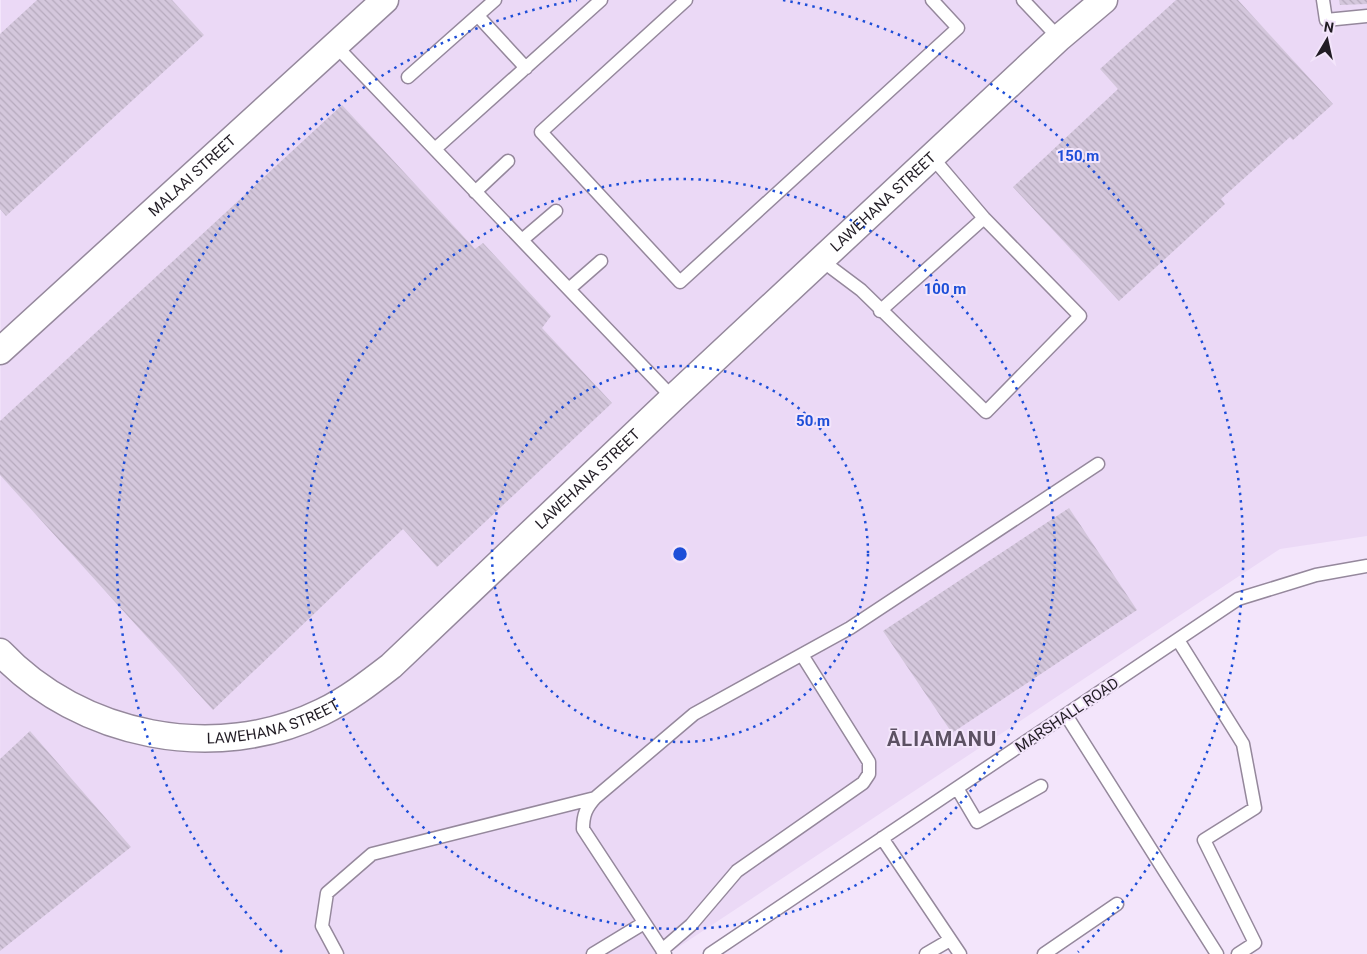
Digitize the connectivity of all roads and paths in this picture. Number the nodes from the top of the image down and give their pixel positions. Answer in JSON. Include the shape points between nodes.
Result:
{"nodes":[{"id":1,"x":385,"y":0,"type":"edge"},
{"id":2,"x":495,"y":0,"type":"edge"},
{"id":3,"x":602,"y":0,"type":"edge"},
{"id":4,"x":686,"y":0,"type":"edge"},
{"id":5,"x":932,"y":0,"type":"edge"},
{"id":6,"x":1104,"y":0,"type":"edge"},
{"id":7,"x":1323,"y":0,"type":"edge"},
{"id":8,"x":1026,"y":1,"type":"edge"},
{"id":9,"x":478,"y":16,"type":"junction"},
{"id":10,"x":1367,"y":16,"type":"edge"},
{"id":11,"x":1059,"y":38,"type":"junction"},
{"id":12,"x":335,"y":45,"type":"junction"},
{"id":13,"x":526,"y":68,"type":"junction"},
{"id":14,"x":408,"y":77,"type":"dead end"},
{"id":15,"x":435,"y":149,"type":"junction"},
{"id":16,"x":932,"y":157,"type":"junction"},
{"id":17,"x":508,"y":161,"type":"dead end"},
{"id":18,"x":475,"y":192,"type":"junction"},
{"id":19,"x":556,"y":211,"type":"dead end"},
{"id":20,"x":984,"y":218,"type":"junction"},
{"id":21,"x":522,"y":240,"type":"junction"},
{"id":22,"x":821,"y":260,"type":"junction"},
{"id":23,"x":600,"y":261,"type":"dead end"},
{"id":24,"x":569,"y":289,"type":"junction"},
{"id":25,"x":880,"y":311,"type":"junction"},
{"id":26,"x":0,"y":351,"type":"edge"},
{"id":27,"x":673,"y":398,"type":"junction"},
{"id":28,"x":1098,"y":464,"type":"dead end"},
{"id":29,"x":1367,"y":566,"type":"edge"},
{"id":30,"x":1178,"y":640,"type":"junction"},
{"id":31,"x":0,"y":652,"type":"edge"},
{"id":32,"x":802,"y":655,"type":"junction"},
{"id":33,"x":1066,"y":715,"type":"junction"},
{"id":34,"x":1041,"y":786,"type":"dead end"},
{"id":35,"x":957,"y":788,"type":"junction"},
{"id":36,"x":595,"y":798,"type":"junction"},
{"id":37,"x":882,"y":838,"type":"junction"},
{"id":38,"x":1116,"y":904,"type":"dead end"},
{"id":39,"x":644,"y":923,"type":"junction"},
{"id":40,"x":950,"y":940,"type":"junction"},
{"id":41,"x":664,"y":952,"type":"edge"},
{"id":42,"x":337,"y":954,"type":"edge"},
{"id":43,"x":594,"y":954,"type":"edge"},
{"id":44,"x":710,"y":954,"type":"edge"},
{"id":45,"x":926,"y":954,"type":"edge"},
{"id":46,"x":960,"y":954,"type":"edge"},
{"id":47,"x":1044,"y":954,"type":"edge"},
{"id":48,"x":1217,"y":954,"type":"edge"},
{"id":49,"x":1238,"y":954,"type":"edge"}],
"edges":[{"from":1,"to":12,"type":"street","name":"MALAAI STREET"},
{"from":2,"to":9,"type":"lane"},
{"from":3,"to":13,"type":"lane"},
{"from":4,"to":5,"type":"lane","via":[[542,132],[680,282],[958,28]]},
{"from":6,"to":11,"type":"street","name":"LAWEHANA STREET"},
{"from":7,"to":10,"type":"lane","via":[[1326,20]]},
{"from":8,"to":11,"type":"lane"},
{"from":9,"to":13,"type":"lane"},
{"from":9,"to":14,"type":"lane"},
{"from":11,"to":16,"type":"street","name":"LAWEHANA STREET"},
{"from":12,"to":15,"type":"lane"},
{"from":12,"to":26,"type":"street","name":"MALAAI STREET"},
{"from":13,"to":15,"type":"lane"},
{"from":15,"to":18,"type":"lane"},
{"from":16,"to":20,"type":"lane"},
{"from":16,"to":22,"type":"street","name":"LAWEHANA STREET"},
{"from":17,"to":18,"type":"lane"},
{"from":18,"to":21,"type":"lane"},
{"from":19,"to":21,"type":"lane"},
{"from":20,"to":25,"type":"lane"},
{"from":20,"to":25,"type":"lane","via":[[1080,316],[986,412]]},
{"from":21,"to":24,"type":"lane"},
{"from":22,"to":25,"type":"lane","via":[[861,290]]},
{"from":22,"to":27,"type":"street","name":"LAWEHANA STREET"},
{"from":23,"to":24,"type":"lane"},
{"from":24,"to":27,"type":"lane"},
{"from":27,"to":31,"type":"street","name":"LAWEHANA STREET","via":[[391,666],[358,692],[321,713],[281,728],[240,737],[197,739],[154,735],[74,708],[38,685]]},
{"from":28,"to":32,"type":"lane","via":[[850,628]]},
{"from":29,"to":30,"type":"lane","name":"MARSHALL ROAD","via":[[1316,575],[1238,599]]},
{"from":30,"to":33,"type":"lane","name":"MARSHALL ROAD"},
{"from":30,"to":49,"type":"lane","via":[[1243,744],[1255,808],[1204,840],[1255,943]]},
{"from":32,"to":36,"type":"lane","via":[[694,714]]},
{"from":32,"to":41,"type":"lane","via":[[870,762],[869,774],[864,783],[737,870]]},
{"from":33,"to":35,"type":"lane","name":"MARSHALL ROAD"},
{"from":33,"to":48,"type":"lane"},
{"from":34,"to":35,"type":"lane","via":[[977,822]]},
{"from":35,"to":37,"type":"lane","name":"MARSHALL ROAD"},
{"from":36,"to":39,"type":"lane","via":[[583,816],[583,829]]},
{"from":36,"to":42,"type":"lane","via":[[372,854],[327,893],[322,926]]},
{"from":37,"to":40,"type":"lane"},
{"from":37,"to":44,"type":"lane","name":"MARSHALL ROAD"},
{"from":38,"to":47,"type":"lane"},
{"from":39,"to":41,"type":"lane"},
{"from":39,"to":43,"type":"lane"},
{"from":40,"to":45,"type":"lane"},
{"from":40,"to":46,"type":"lane"}]}
